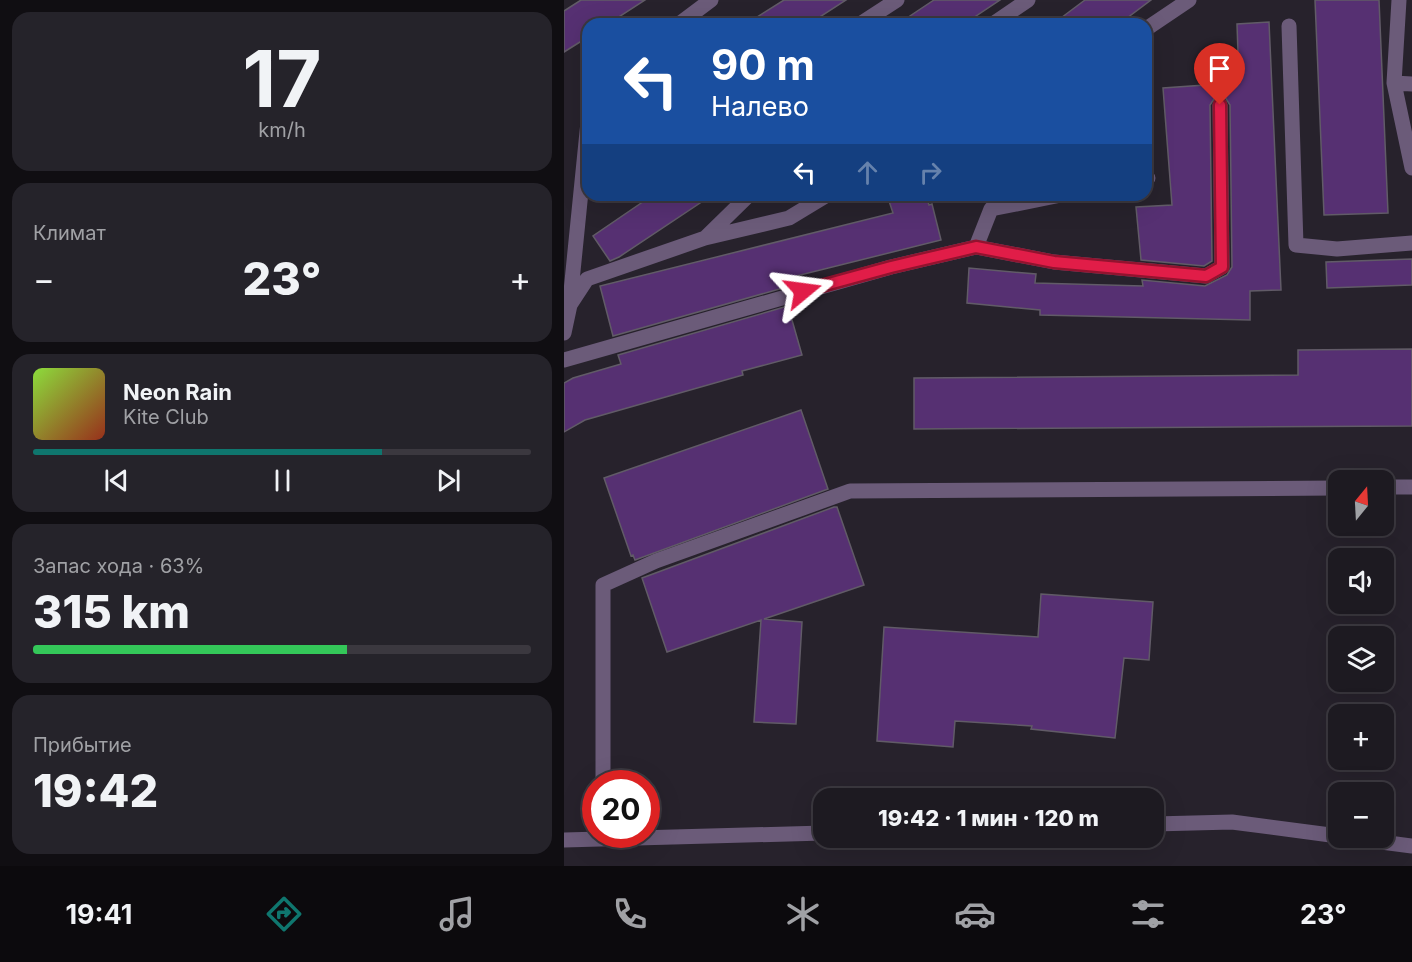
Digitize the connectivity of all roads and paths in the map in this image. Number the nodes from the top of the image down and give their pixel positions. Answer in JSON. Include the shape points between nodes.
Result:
{"nodes":[{"id":1,"x":711,"y":0,"type":"edge"},
{"id":2,"x":897,"y":0,"type":"edge"},
{"id":3,"x":1028,"y":0,"type":"edge"},
{"id":4,"x":1189,"y":0,"type":"edge"},
{"id":5,"x":1399,"y":0,"type":"edge"},
{"id":6,"x":687,"y":18,"type":"edge"},
{"id":7,"x":869,"y":18,"type":"edge"},
{"id":8,"x":1002,"y":18,"type":"edge"},
{"id":9,"x":1152,"y":25,"type":"edge"},
{"id":10,"x":1289,"y":26,"type":"dead end"},
{"id":11,"x":1394,"y":83,"type":"junction"},
{"id":12,"x":1412,"y":84,"type":"edge"},
{"id":13,"x":1220,"y":105,"type":"dead end"},
{"id":14,"x":1412,"y":168,"type":"edge"},
{"id":15,"x":583,"y":201,"type":"edge"},
{"id":16,"x":743,"y":201,"type":"edge"},
{"id":17,"x":817,"y":201,"type":"edge"},
{"id":18,"x":1031,"y":201,"type":"edge"},
{"id":19,"x":705,"y":238,"type":"junction"},
{"id":20,"x":1412,"y":243,"type":"edge"},
{"id":21,"x":976,"y":247,"type":"junction"},
{"id":22,"x":570,"y":305,"type":"junction"},
{"id":23,"x":564,"y":333,"type":"edge"},
{"id":24,"x":564,"y":360,"type":"edge"},
{"id":25,"x":1394,"y":487,"type":"edge"},
{"id":26,"x":1412,"y":487,"type":"edge"},
{"id":27,"x":1328,"y":488,"type":"edge"},
{"id":28,"x":603,"y":770,"type":"edge"},
{"id":29,"x":1164,"y":824,"type":"edge"},
{"id":30,"x":813,"y":832,"type":"edge"},
{"id":31,"x":660,"y":835,"type":"edge"},
{"id":32,"x":1328,"y":835,"type":"edge"},
{"id":33,"x":582,"y":838,"type":"edge"},
{"id":34,"x":564,"y":840,"type":"edge"},
{"id":35,"x":1394,"y":844,"type":"edge"},
{"id":36,"x":1412,"y":846,"type":"edge"}],
"edges":[{"from":1,"to":6,"type":"street"},
{"from":2,"to":7,"type":"street"},
{"from":3,"to":8,"type":"street"},
{"from":4,"to":9,"type":"street"},
{"from":5,"to":11,"type":"street"},
{"from":10,"to":20,"type":"street","via":[[1296,246],[1336,249]]},
{"from":11,"to":12,"type":"street"},
{"from":11,"to":14,"type":"street"},
{"from":13,"to":21,"type":"street","via":[[1222,267],[1206,276],[1054,262]]},
{"from":15,"to":22,"type":"street"},
{"from":16,"to":19,"type":"street"},
{"from":17,"to":19,"type":"street","via":[[789,218]]},
{"from":18,"to":21,"type":"street","via":[[991,209]]},
{"from":19,"to":22,"type":"street","via":[[587,279]]},
{"from":21,"to":24,"type":"street","via":[[891,267]]},
{"from":22,"to":23,"type":"street"},
{"from":25,"to":26,"type":"street"},
{"from":27,"to":28,"type":"street","via":[[850,492],[656,561],[603,585]]},
{"from":29,"to":32,"type":"street","via":[[1232,822]]},
{"from":30,"to":31,"type":"street"},
{"from":33,"to":34,"type":"street"},
{"from":35,"to":36,"type":"street"}]}
